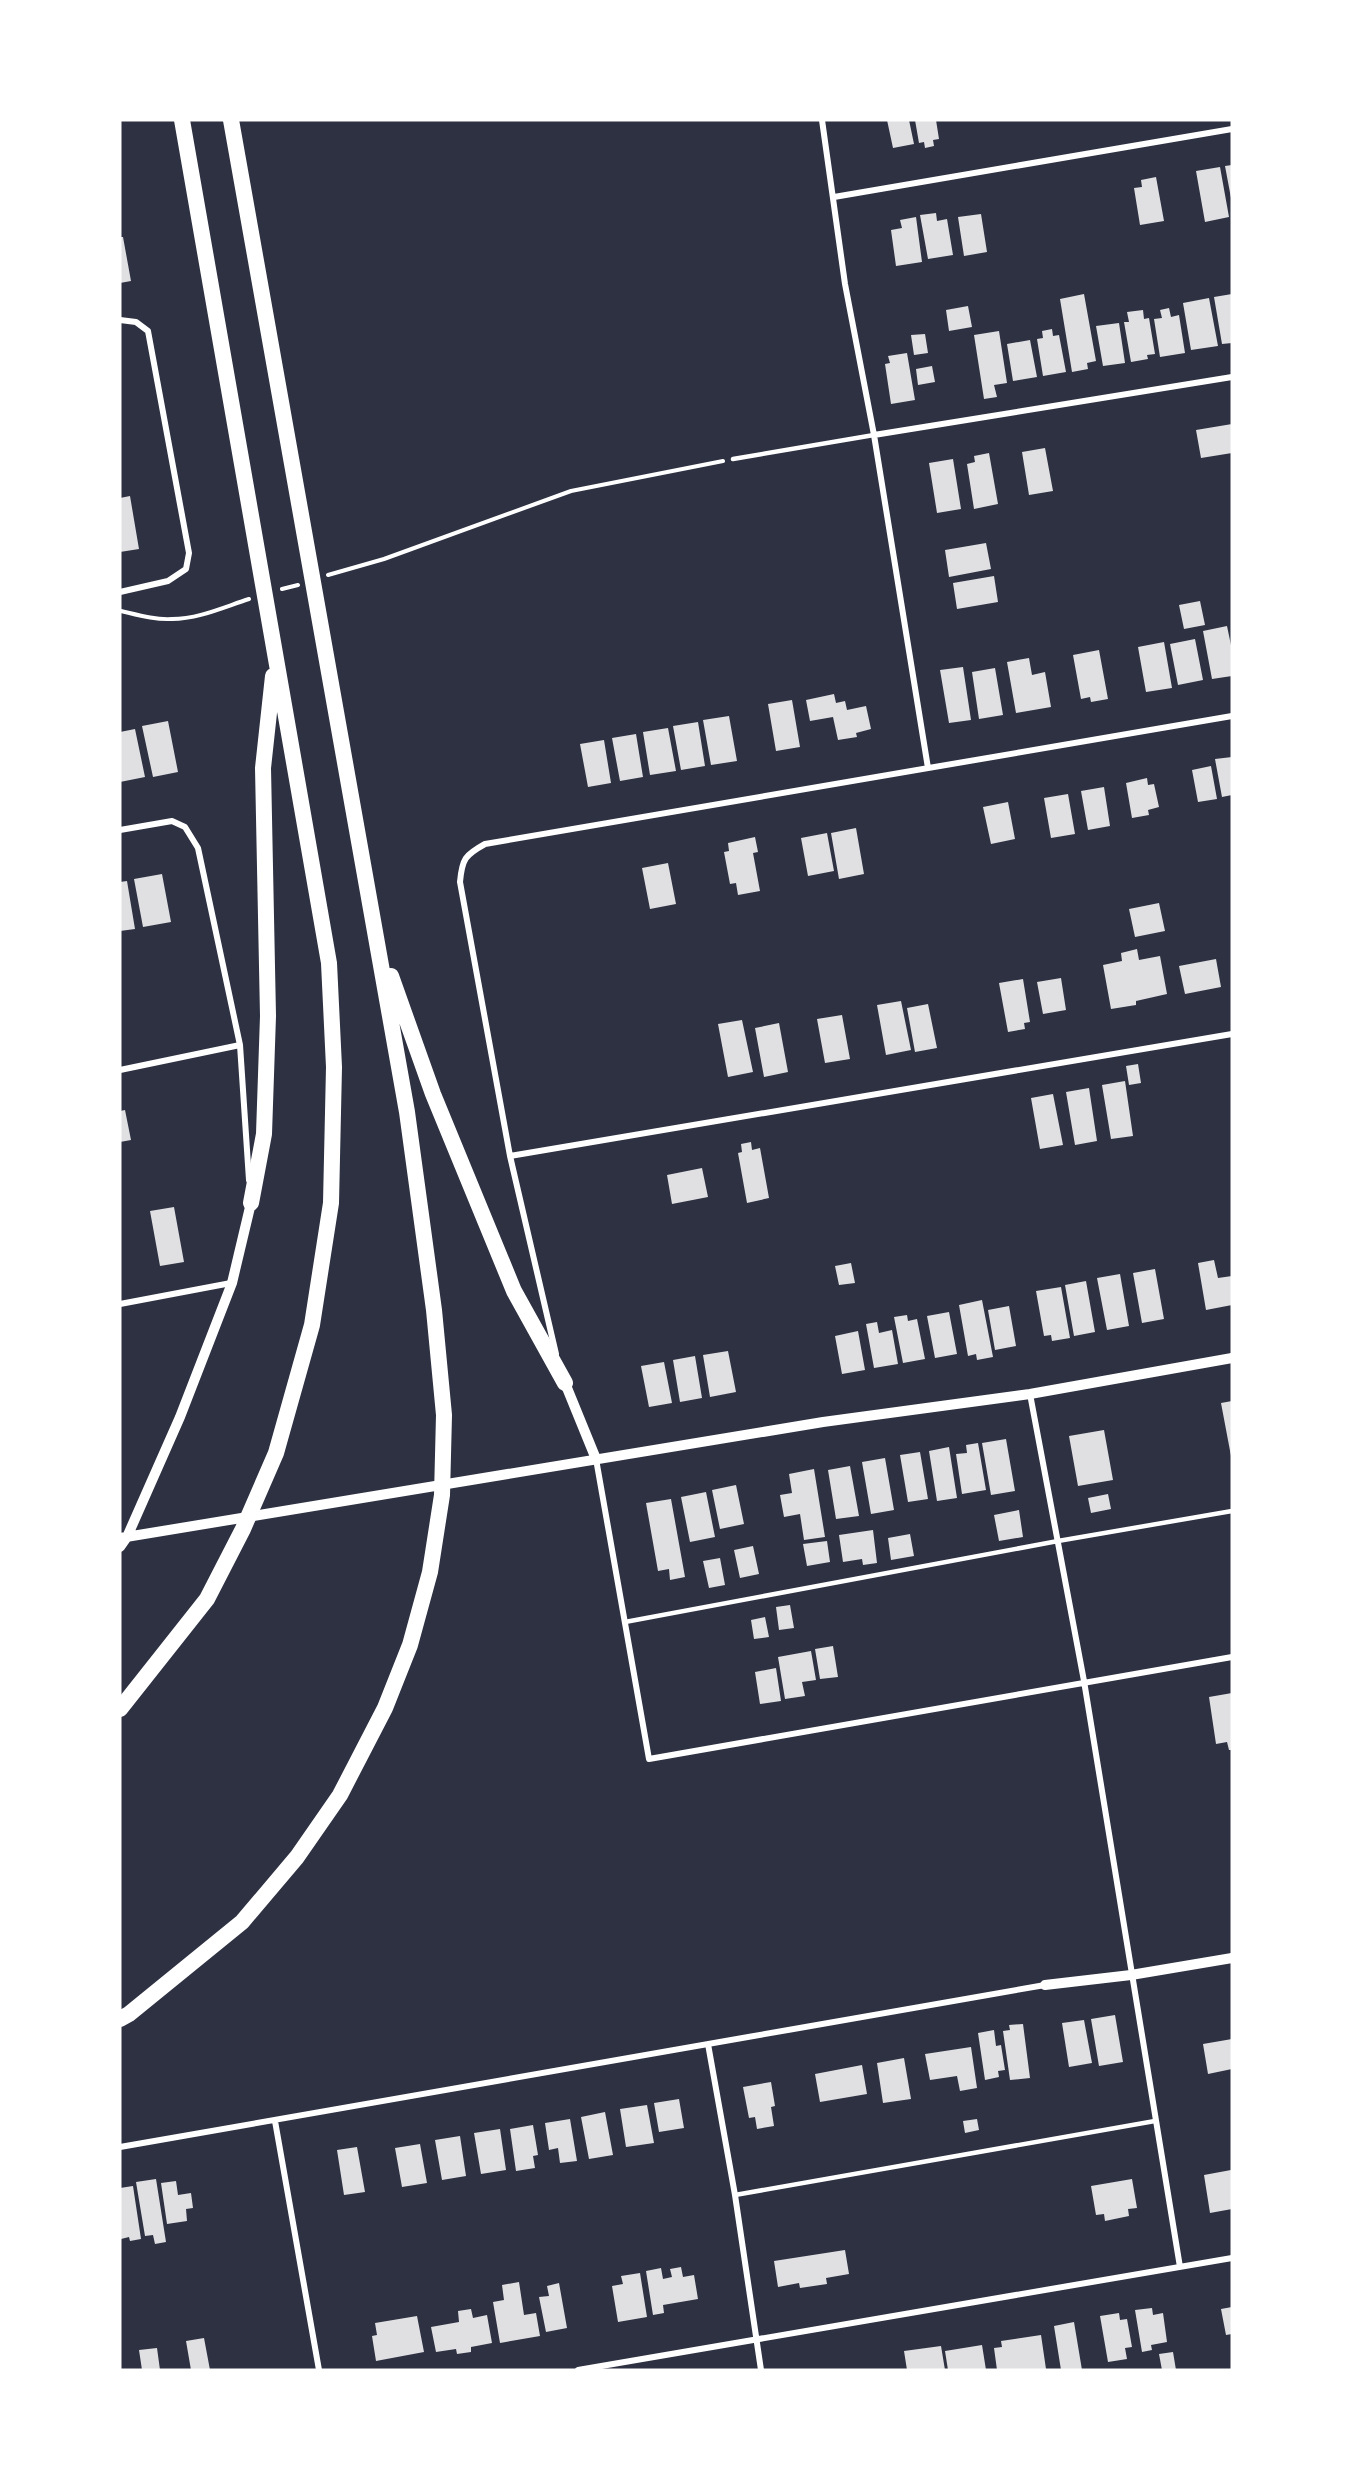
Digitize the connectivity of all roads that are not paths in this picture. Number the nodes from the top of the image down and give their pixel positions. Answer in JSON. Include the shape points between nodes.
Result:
{"nodes":[{"id":1,"x":182,"y":120,"type":"edge"},
{"id":2,"x":231,"y":120,"type":"edge"},
{"id":3,"x":822,"y":120,"type":"edge"},
{"id":4,"x":1232,"y":129,"type":"edge"},
{"id":5,"x":834,"y":197,"type":"junction"},
{"id":6,"x":120,"y":320,"type":"edge"},
{"id":7,"x":1232,"y":377,"type":"edge"},
{"id":8,"x":874,"y":435,"type":"junction"},
{"id":9,"x":733,"y":459,"type":"road end"},
{"id":10,"x":120,"y":592,"type":"edge"},
{"id":11,"x":276,"y":658,"type":"junction"},
{"id":12,"x":1232,"y":716,"type":"edge"},
{"id":13,"x":928,"y":768,"type":"junction"},
{"id":14,"x":120,"y":830,"type":"edge"},
{"id":15,"x":375,"y":931,"type":"junction"},
{"id":16,"x":1232,"y":1034,"type":"edge"},
{"id":17,"x":240,"y":1045,"type":"junction"},
{"id":18,"x":120,"y":1070,"type":"edge"},
{"id":19,"x":510,"y":1156,"type":"junction"},
{"id":20,"x":251,"y":1203,"type":"junction"},
{"id":21,"x":232,"y":1283,"type":"junction"},
{"id":22,"x":120,"y":1304,"type":"edge"},
{"id":23,"x":1232,"y":1358,"type":"edge"},
{"id":24,"x":565,"y":1383,"type":"junction"},
{"id":25,"x":1030,"y":1394,"type":"junction"},
{"id":26,"x":596,"y":1459,"type":"junction"},
{"id":27,"x":1232,"y":1511,"type":"edge"},
{"id":28,"x":123,"y":1537,"type":"edge"},
{"id":29,"x":1058,"y":1541,"type":"junction"},
{"id":30,"x":120,"y":1546,"type":"edge"},
{"id":31,"x":625,"y":1622,"type":"junction"},
{"id":32,"x":1232,"y":1657,"type":"edge"},
{"id":33,"x":1084,"y":1681,"type":"junction"},
{"id":34,"x":120,"y":1709,"type":"edge"},
{"id":35,"x":1232,"y":1958,"type":"edge"},
{"id":36,"x":1131,"y":1975,"type":"junction"},
{"id":37,"x":1045,"y":1985,"type":"joint"},
{"id":38,"x":120,"y":2019,"type":"edge"},
{"id":39,"x":708,"y":2044,"type":"junction"},
{"id":40,"x":275,"y":2121,"type":"junction"},
{"id":41,"x":1155,"y":2121,"type":"junction"},
{"id":42,"x":120,"y":2147,"type":"edge"},
{"id":43,"x":735,"y":2195,"type":"junction"},
{"id":44,"x":1232,"y":2258,"type":"edge"},
{"id":45,"x":1179,"y":2267,"type":"junction"},
{"id":46,"x":756,"y":2339,"type":"junction"},
{"id":47,"x":319,"y":2370,"type":"edge"},
{"id":48,"x":578,"y":2370,"type":"edge"},
{"id":49,"x":761,"y":2370,"type":"edge"}],
"edges":[{"from":1,"to":11,"type":"highway"},
{"from":2,"to":15,"type":"highway"},
{"from":3,"to":5,"type":"street"},
{"from":4,"to":5,"type":"street"},
{"from":5,"to":8,"type":"street","via":[[844,284]]},
{"from":6,"to":10,"type":"street","via":[[136,321],[148,331],[189,553],[186,569],[168,581]]},
{"from":7,"to":8,"type":"street"},
{"from":8,"to":9,"type":"lane"},
{"from":8,"to":13,"type":"street"},
{"from":11,"to":20,"type":"highway","via":[[263,768],[268,1016],[264,1134]]},
{"from":11,"to":34,"type":"highway","via":[[329,963],[334,1067],[331,1203],[312,1324],[276,1453],[207,1599]]},
{"from":12,"to":13,"type":"street"},
{"from":13,"to":19,"type":"street","via":[[485,844],[469,853],[462,864],[460,882]]},
{"from":14,"to":17,"type":"street","via":[[172,821],[185,827],[198,848]]},
{"from":15,"to":24,"type":"highway","via":[[434,1094],[514,1291]]},
{"from":15,"to":38,"type":"highway","via":[[407,1112],[444,1415],[442,1495],[430,1572],[410,1645],[385,1708],[340,1795],[297,1857],[242,1922]]},
{"from":16,"to":19,"type":"street"},
{"from":17,"to":18,"type":"street"},
{"from":17,"to":20,"type":"street"},
{"from":19,"to":24,"type":"street"},
{"from":20,"to":21,"type":"street"},
{"from":21,"to":22,"type":"street"},
{"from":21,"to":28,"type":"street","via":[[180,1417]]},
{"from":23,"to":25,"type":"street"},
{"from":24,"to":26,"type":"street"},
{"from":25,"to":26,"type":"street"},
{"from":25,"to":29,"type":"street"},
{"from":26,"to":28,"type":"street"},
{"from":26,"to":31,"type":"street"},
{"from":27,"to":29,"type":"lane"},
{"from":28,"to":30,"type":"street"},
{"from":29,"to":31,"type":"lane"},
{"from":29,"to":33,"type":"street"},
{"from":31,"to":33,"type":"street","via":[[649,1759]]},
{"from":32,"to":33,"type":"street"},
{"from":33,"to":36,"type":"street"},
{"from":35,"to":36,"type":"street"},
{"from":36,"to":37,"type":"street"},
{"from":36,"to":41,"type":"street"},
{"from":37,"to":39,"type":"street"},
{"from":39,"to":40,"type":"street"},
{"from":39,"to":43,"type":"street"},
{"from":40,"to":42,"type":"street"},
{"from":40,"to":47,"type":"street"},
{"from":41,"to":43,"type":"lane"},
{"from":41,"to":45,"type":"street"},
{"from":43,"to":46,"type":"street"},
{"from":44,"to":45,"type":"street"},
{"from":45,"to":46,"type":"street"},
{"from":46,"to":48,"type":"street"},
{"from":46,"to":49,"type":"street"}]}
